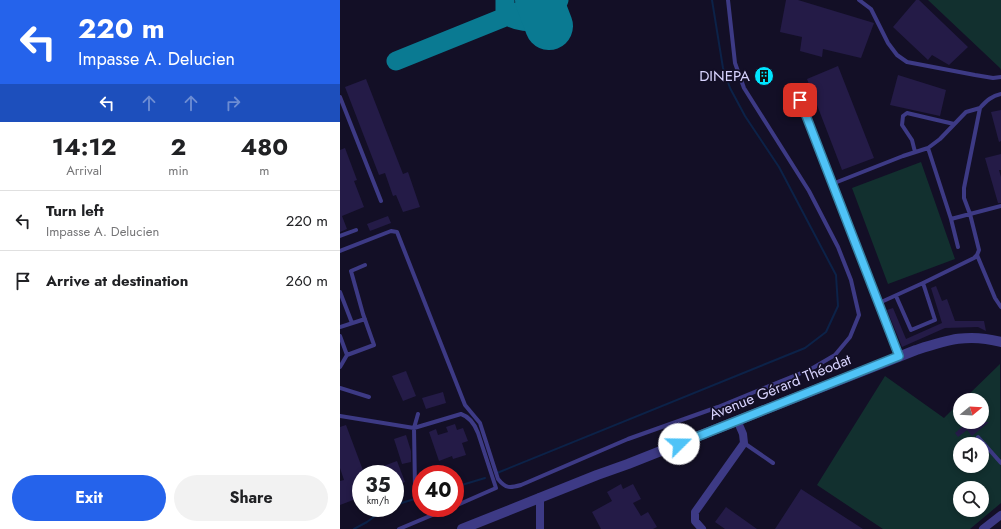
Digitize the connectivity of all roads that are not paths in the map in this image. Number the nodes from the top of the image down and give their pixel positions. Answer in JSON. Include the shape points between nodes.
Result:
{"nodes":[{"id":1,"x":728,"y":0,"type":"edge"},
{"id":2,"x":859,"y":0,"type":"edge"},
{"id":3,"x":1001,"y":77,"type":"edge"},
{"id":4,"x":1001,"y":94,"type":"edge"},
{"id":5,"x":340,"y":97,"type":"edge"},
{"id":6,"x":800,"y":100,"type":"dead end"},
{"id":7,"x":980,"y":108,"type":"junction"},
{"id":8,"x":954,"y":124,"type":"junction"},
{"id":9,"x":928,"y":148,"type":"junction"},
{"id":10,"x":916,"y":152,"type":"junction"},
{"id":11,"x":832,"y":184,"type":"junction"},
{"id":12,"x":381,"y":201,"type":"dead end"},
{"id":13,"x":1001,"y":206,"type":"edge"},
{"id":14,"x":970,"y":214,"type":"junction"},
{"id":15,"x":951,"y":219,"type":"junction"},
{"id":16,"x":356,"y":230,"type":"dead end"},
{"id":17,"x":340,"y":236,"type":"edge"},
{"id":18,"x":958,"y":247,"type":"dead end"},
{"id":19,"x":340,"y":251,"type":"edge"},
{"id":20,"x":977,"y":255,"type":"junction"},
{"id":21,"x":365,"y":265,"type":"dead end"},
{"id":22,"x":923,"y":283,"type":"junction"},
{"id":23,"x":340,"y":292,"type":"edge"},
{"id":24,"x":896,"y":296,"type":"junction"},
{"id":25,"x":878,"y":303,"type":"junction"},
{"id":26,"x":1001,"y":307,"type":"edge"},
{"id":27,"x":365,"y":319,"type":"junction"},
{"id":28,"x":352,"y":323,"type":"junction"},
{"id":29,"x":340,"y":327,"type":"edge"},
{"id":30,"x":340,"y":336,"type":"edge"},
{"id":31,"x":1001,"y":342,"type":"edge"},
{"id":32,"x":347,"y":355,"type":"junction"},
{"id":33,"x":899,"y":356,"type":"junction"},
{"id":34,"x":340,"y":367,"type":"edge"},
{"id":35,"x":340,"y":388,"type":"edge"},
{"id":36,"x":369,"y":397,"type":"dead end"},
{"id":37,"x":418,"y":414,"type":"dead end"},
{"id":38,"x":340,"y":416,"type":"edge"},
{"id":39,"x":737,"y":420,"type":"junction"},
{"id":40,"x":414,"y":428,"type":"junction"},
{"id":41,"x":744,"y":442,"type":"junction"},
{"id":42,"x":989,"y":449,"type":"edge"},
{"id":43,"x":773,"y":463,"type":"dead end"},
{"id":44,"x":1001,"y":463,"type":"edge"},
{"id":45,"x":415,"y":465,"type":"edge"},
{"id":46,"x":540,"y":498,"type":"junction"},
{"id":47,"x":464,"y":502,"type":"edge"},
{"id":48,"x":1001,"y":515,"type":"edge"},
{"id":49,"x":428,"y":517,"type":"edge"},
{"id":50,"x":399,"y":529,"type":"edge"},
{"id":51,"x":462,"y":529,"type":"edge"},
{"id":52,"x":540,"y":529,"type":"edge"},
{"id":53,"x":702,"y":529,"type":"edge"},
{"id":54,"x":983,"y":529,"type":"edge"}],
"edges":[{"from":1,"to":19,"type":"lane","via":[[735,63],[744,88],[809,191],[838,247],[851,280],[858,315],[850,337],[836,355],[811,369],[718,407],[628,439],[511,488],[503,485],[498,479],[480,422],[465,405],[397,232],[391,231]]},
{"from":2,"to":3,"type":"lane","via":[[871,9],[888,43],[897,55],[907,62],[993,78]]},
{"from":4,"to":7,"type":"lane","via":[[993,96]]},
{"from":5,"to":12,"type":"lane"},
{"from":6,"to":11,"type":"street"},
{"from":7,"to":8,"type":"lane","via":[[966,112]]},
{"from":7,"to":14,"type":"lane","via":[[964,188],[964,198]]},
{"from":8,"to":9,"type":"lane"},
{"from":8,"to":10,"type":"lane","via":[[907,113],[903,116],[902,124]]},
{"from":9,"to":10,"type":"lane"},
{"from":9,"to":15,"type":"lane"},
{"from":10,"to":11,"type":"lane"},
{"from":11,"to":25,"type":"street"},
{"from":13,"to":14,"type":"lane"},
{"from":14,"to":15,"type":"lane"},
{"from":14,"to":20,"type":"lane","via":[[979,250]]},
{"from":15,"to":18,"type":"lane"},
{"from":16,"to":17,"type":"lane"},
{"from":20,"to":22,"type":"lane"},
{"from":20,"to":26,"type":"lane"},
{"from":21,"to":27,"type":"lane","via":[[351,271]]},
{"from":22,"to":24,"type":"lane"},
{"from":22,"to":24,"type":"lane","via":[[935,320],[911,330]]},
{"from":23,"to":28,"type":"lane"},
{"from":24,"to":25,"type":"lane"},
{"from":25,"to":33,"type":"street"},
{"from":27,"to":28,"type":"lane"},
{"from":27,"to":32,"type":"lane","via":[[374,345]]},
{"from":28,"to":29,"type":"lane"},
{"from":30,"to":32,"type":"lane"},
{"from":31,"to":33,"type":"street","name":"Avenue Gérard Théodat","via":[[972,337],[952,339]]},
{"from":32,"to":34,"type":"lane"},
{"from":33,"to":39,"type":"street","name":"Avenue Gérard Théodat"},
{"from":35,"to":36,"type":"lane"},
{"from":37,"to":40,"type":"lane"},
{"from":38,"to":40,"type":"lane"},
{"from":39,"to":41,"type":"street"},
{"from":39,"to":46,"type":"street","name":"Avenue Gérard Théodat"},
{"from":40,"to":45,"type":"lane"},
{"from":40,"to":47,"type":"lane","via":[[461,414],[476,426],[496,488]]},
{"from":41,"to":43,"type":"lane"},
{"from":41,"to":53,"type":"street","via":[[696,512],[695,521]]},
{"from":42,"to":44,"type":"lane"},
{"from":46,"to":51,"type":"street","name":"Avenue Gérard Théodat"},
{"from":46,"to":52,"type":"street"},
{"from":48,"to":54,"type":"street"},
{"from":49,"to":50,"type":"lane"}]}
